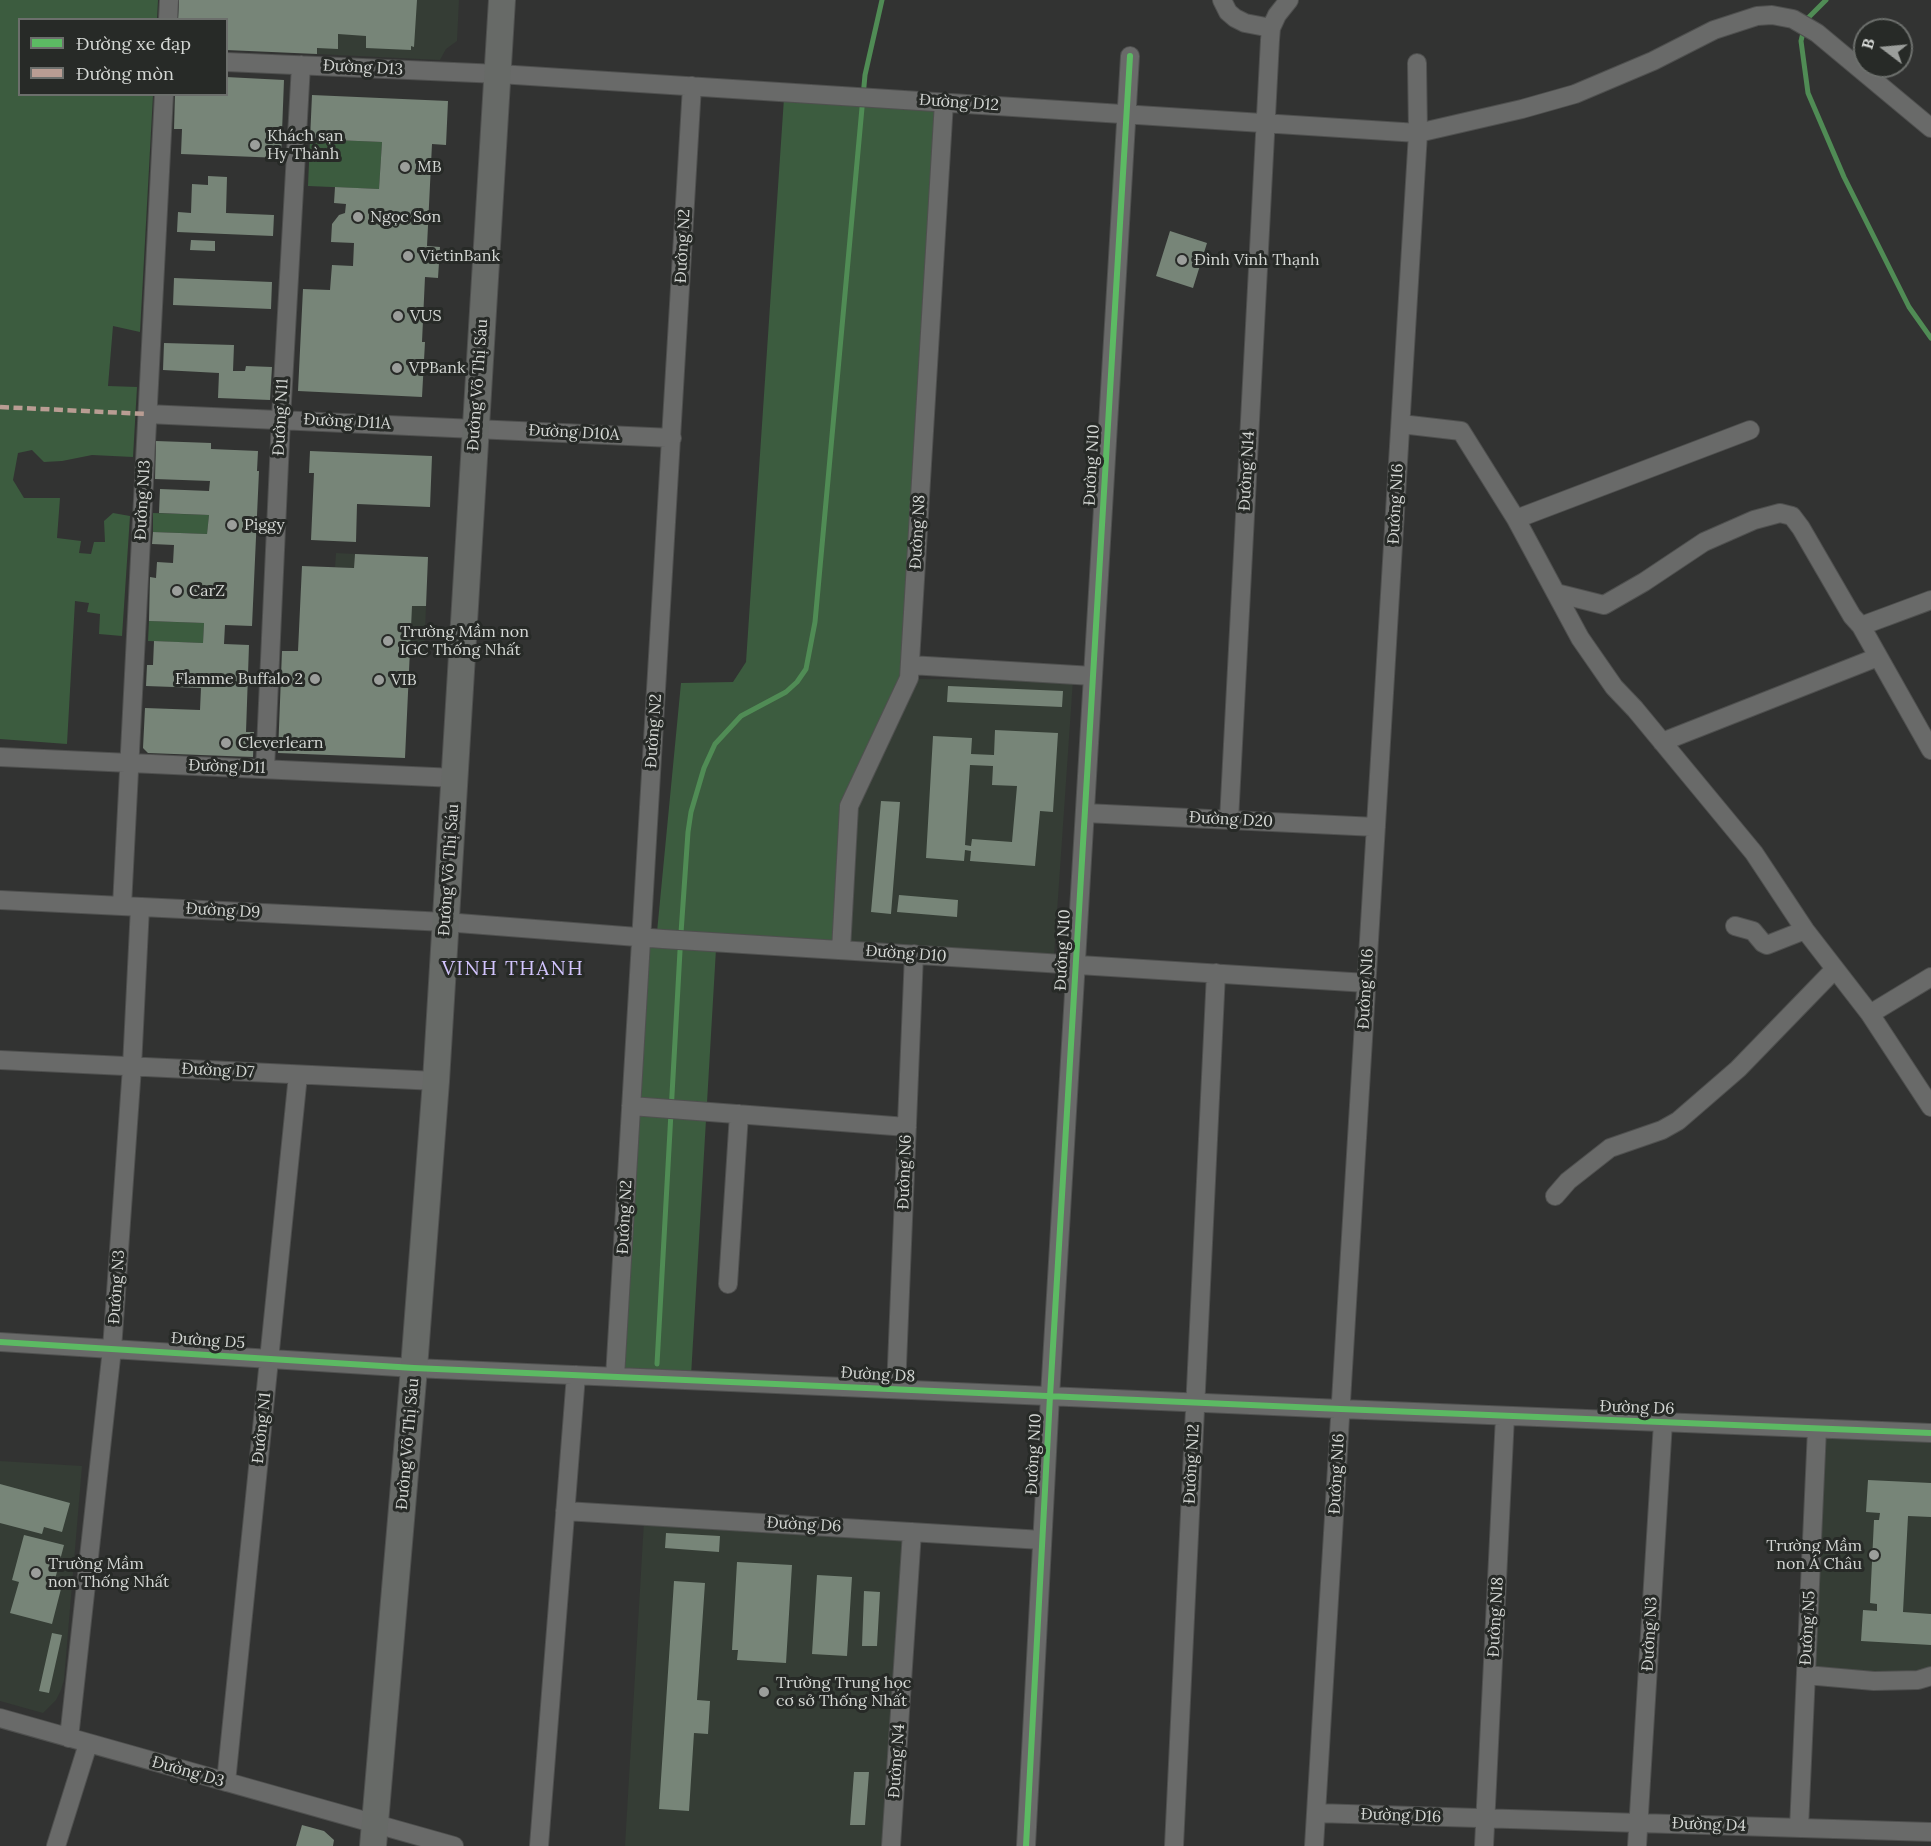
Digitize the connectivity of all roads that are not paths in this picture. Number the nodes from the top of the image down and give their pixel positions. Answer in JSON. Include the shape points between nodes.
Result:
{"nodes":[{"id":1,"x":169,"y":0,"type":"edge"},
{"id":2,"x":502,"y":0,"type":"edge"},
{"id":3,"x":1222,"y":0,"type":"edge"},
{"id":4,"x":1289,"y":0,"type":"edge"},
{"id":5,"x":168,"y":18,"type":"edge"},
{"id":6,"x":1271,"y":28,"type":"junction"},
{"id":7,"x":1130,"y":57,"type":"dead end"},
{"id":8,"x":228,"y":62,"type":"edge"},
{"id":9,"x":1418,"y":63,"type":"dead end"},
{"id":10,"x":301,"y":65,"type":"junction"},
{"id":11,"x":499,"y":74,"type":"junction"},
{"id":12,"x":692,"y":86,"type":"junction"},
{"id":13,"x":164,"y":96,"type":"edge"},
{"id":14,"x":945,"y":102,"type":"junction"},
{"id":15,"x":1127,"y":114,"type":"junction"},
{"id":16,"x":1266,"y":123,"type":"junction"},
{"id":17,"x":1931,"y":128,"type":"edge"},
{"id":18,"x":1418,"y":132,"type":"junction"},
{"id":19,"x":147,"y":414,"type":"junction"},
{"id":20,"x":281,"y":419,"type":"junction"},
{"id":21,"x":1401,"y":424,"type":"junction"},
{"id":22,"x":475,"y":428,"type":"junction"},
{"id":23,"x":1750,"y":430,"type":"dead end"},
{"id":24,"x":672,"y":438,"type":"junction"},
{"id":25,"x":1516,"y":519,"type":"junction"},
{"id":26,"x":1556,"y":593,"type":"junction"},
{"id":27,"x":1931,"y":600,"type":"edge"},
{"id":28,"x":1861,"y":626,"type":"junction"},
{"id":29,"x":1878,"y":657,"type":"junction"},
{"id":30,"x":910,"y":664,"type":"junction"},
{"id":31,"x":1093,"y":676,"type":"junction"},
{"id":32,"x":1662,"y":742,"type":"junction"},
{"id":33,"x":1931,"y":750,"type":"edge"},
{"id":34,"x":0,"y":758,"type":"edge"},
{"id":35,"x":129,"y":764,"type":"junction"},
{"id":36,"x":265,"y":769,"type":"junction"},
{"id":37,"x":455,"y":778,"type":"junction"},
{"id":38,"x":1085,"y":813,"type":"junction"},
{"id":39,"x":1229,"y":820,"type":"junction"},
{"id":40,"x":1376,"y":827,"type":"junction"},
{"id":41,"x":0,"y":900,"type":"edge"},
{"id":42,"x":131,"y":906,"type":"junction"},
{"id":43,"x":446,"y":922,"type":"junction"},
{"id":44,"x":1735,"y":926,"type":"dead end"},
{"id":45,"x":1805,"y":930,"type":"junction"},
{"id":46,"x":641,"y":937,"type":"junction"},
{"id":47,"x":842,"y":950,"type":"junction"},
{"id":48,"x":914,"y":954,"type":"junction"},
{"id":49,"x":1076,"y":964,"type":"junction"},
{"id":50,"x":1835,"y":969,"type":"junction"},
{"id":51,"x":1216,"y":973,"type":"junction"},
{"id":52,"x":1931,"y":977,"type":"edge"},
{"id":53,"x":1367,"y":983,"type":"junction"},
{"id":54,"x":1870,"y":1014,"type":"junction"},
{"id":55,"x":0,"y":1060,"type":"edge"},
{"id":56,"x":132,"y":1067,"type":"junction"},
{"id":57,"x":298,"y":1075,"type":"junction"},
{"id":58,"x":436,"y":1081,"type":"junction"},
{"id":59,"x":631,"y":1106,"type":"junction"},
{"id":60,"x":1931,"y":1107,"type":"edge"},
{"id":61,"x":739,"y":1114,"type":"junction"},
{"id":62,"x":907,"y":1127,"type":"junction"},
{"id":63,"x":1554,"y":1196,"type":"dead end"},
{"id":64,"x":728,"y":1284,"type":"dead end"},
{"id":65,"x":0,"y":1342,"type":"edge"},
{"id":66,"x":112,"y":1349,"type":"junction"},
{"id":67,"x":269,"y":1359,"type":"junction"},
{"id":68,"x":414,"y":1368,"type":"junction"},
{"id":69,"x":576,"y":1375,"type":"junction"},
{"id":70,"x":615,"y":1377,"type":"junction"},
{"id":71,"x":896,"y":1389,"type":"junction"},
{"id":72,"x":1050,"y":1396,"type":"junction"},
{"id":73,"x":1195,"y":1403,"type":"junction"},
{"id":74,"x":1341,"y":1409,"type":"junction"},
{"id":75,"x":1505,"y":1416,"type":"junction"},
{"id":76,"x":1663,"y":1422,"type":"junction"},
{"id":77,"x":1817,"y":1429,"type":"junction"},
{"id":78,"x":1931,"y":1433,"type":"edge"},
{"id":79,"x":565,"y":1511,"type":"junction"},
{"id":80,"x":912,"y":1532,"type":"junction"},
{"id":81,"x":1042,"y":1540,"type":"junction"},
{"id":82,"x":1806,"y":1675,"type":"junction"},
{"id":83,"x":1931,"y":1676,"type":"edge"},
{"id":84,"x":0,"y":1718,"type":"edge"},
{"id":85,"x":69,"y":1738,"type":"junction"},
{"id":86,"x":88,"y":1744,"type":"junction"},
{"id":87,"x":226,"y":1782,"type":"junction"},
{"id":88,"x":1316,"y":1814,"type":"junction"},
{"id":89,"x":1486,"y":1818,"type":"junction"},
{"id":90,"x":1639,"y":1823,"type":"junction"},
{"id":91,"x":1799,"y":1828,"type":"junction"},
{"id":92,"x":1931,"y":1832,"type":"edge"},
{"id":93,"x":375,"y":1835,"type":"edge"},
{"id":94,"x":56,"y":1846,"type":"edge"},
{"id":95,"x":454,"y":1846,"type":"edge"},
{"id":96,"x":538,"y":1846,"type":"edge"},
{"id":97,"x":891,"y":1846,"type":"edge"},
{"id":98,"x":1026,"y":1846,"type":"edge"},
{"id":99,"x":1174,"y":1846,"type":"edge"},
{"id":100,"x":1314,"y":1846,"type":"edge"},
{"id":101,"x":1484,"y":1846,"type":"edge"},
{"id":102,"x":1637,"y":1846,"type":"edge"}],
"edges":[{"from":1,"to":5,"type":"street"},
{"from":2,"to":11,"type":"main road","name":"Đường Võ Thị Sáu"},
{"from":3,"to":6,"type":"street","via":[[1235,18]]},
{"from":4,"to":6,"type":"street"},
{"from":6,"to":16,"type":"street","name":"Đường N14"},
{"from":7,"to":15,"type":"street","name":"Đường N10"},
{"from":8,"to":10,"type":"street","name":"Đường D13"},
{"from":9,"to":18,"type":"street","name":"Đường N16"},
{"from":10,"to":11,"type":"street","name":"Đường D13"},
{"from":10,"to":20,"type":"street","name":"Đường N11"},
{"from":11,"to":12,"type":"street","name":"Đường D12"},
{"from":11,"to":22,"type":"main road","name":"Đường Võ Thị Sáu"},
{"from":12,"to":14,"type":"street","name":"Đường D12"},
{"from":12,"to":24,"type":"street","name":"Đường N2"},
{"from":13,"to":19,"type":"street","name":"Đường N13"},
{"from":14,"to":15,"type":"street","name":"Đường D12"},
{"from":14,"to":30,"type":"street","name":"Đường N8"},
{"from":15,"to":16,"type":"street","name":"Đường D12"},
{"from":15,"to":31,"type":"street","name":"Đường N10"},
{"from":16,"to":18,"type":"street","name":"Đường D12"},
{"from":16,"to":39,"type":"street","name":"Đường N14"},
{"from":17,"to":18,"type":"street","name":"Đường D12","via":[[1817,33],[1793,19],[1772,15],[1714,30],[1575,94]]},
{"from":18,"to":21,"type":"street","name":"Đường N16"},
{"from":19,"to":20,"type":"street","name":"Đường D11A"},
{"from":19,"to":35,"type":"street","name":"Đường N13"},
{"from":20,"to":22,"type":"street","name":"Đường D11A"},
{"from":20,"to":36,"type":"street","name":"Đường N11"},
{"from":21,"to":25,"type":"street","via":[[1461,431]]},
{"from":21,"to":40,"type":"street","name":"Đường N16"},
{"from":22,"to":24,"type":"street","name":"Đường D10A"},
{"from":22,"to":37,"type":"main road","name":"Đường Võ Thị Sáu"},
{"from":23,"to":25,"type":"street"},
{"from":24,"to":46,"type":"street","name":"Đường N2"},
{"from":25,"to":26,"type":"street"},
{"from":26,"to":28,"type":"street","via":[[1604,605],[1704,542],[1780,513],[1792,516],[1801,528]]},
{"from":26,"to":32,"type":"street","via":[[1580,638],[1614,687]]},
{"from":27,"to":28,"type":"street"},
{"from":28,"to":29,"type":"street"},
{"from":29,"to":32,"type":"street"},
{"from":29,"to":33,"type":"street"},
{"from":30,"to":31,"type":"street"},
{"from":30,"to":47,"type":"street","name":"Đường N8","via":[[909,678],[849,806]]},
{"from":31,"to":38,"type":"street","name":"Đường N10"},
{"from":32,"to":45,"type":"street","via":[[1754,854]]},
{"from":34,"to":35,"type":"street","name":"Đường D11"},
{"from":35,"to":36,"type":"street","name":"Đường D11"},
{"from":35,"to":42,"type":"street","name":"Đường N13"},
{"from":36,"to":37,"type":"street","name":"Đường D11"},
{"from":37,"to":43,"type":"main road","name":"Đường Võ Thị Sáu"},
{"from":38,"to":39,"type":"street","name":"Đường D20"},
{"from":38,"to":49,"type":"street","name":"Đường N10"},
{"from":39,"to":40,"type":"street","name":"Đường D20"},
{"from":40,"to":53,"type":"street","name":"Đường N16"},
{"from":41,"to":42,"type":"street","name":"Đường D9"},
{"from":42,"to":43,"type":"street","name":"Đường D9"},
{"from":42,"to":56,"type":"street","name":"Đường N3"},
{"from":43,"to":46,"type":"street","name":"Đường D10"},
{"from":43,"to":58,"type":"main road","name":"Đường Võ Thị Sáu"},
{"from":44,"to":45,"type":"street","via":[[1752,931],[1767,945]]},
{"from":45,"to":50,"type":"street"},
{"from":46,"to":47,"type":"street","name":"Đường D10"},
{"from":46,"to":59,"type":"street","name":"Đường N2"},
{"from":47,"to":48,"type":"street","name":"Đường D10"},
{"from":48,"to":49,"type":"street","name":"Đường D10"},
{"from":48,"to":62,"type":"street","name":"Đường N6"},
{"from":49,"to":51,"type":"street","name":"Đường D10"},
{"from":49,"to":72,"type":"street","name":"Đường N10"},
{"from":50,"to":54,"type":"street"},
{"from":50,"to":63,"type":"street","via":[[1738,1069],[1678,1121],[1610,1148]]},
{"from":51,"to":53,"type":"street","name":"Đường D10"},
{"from":51,"to":73,"type":"street","name":"Đường N12"},
{"from":52,"to":54,"type":"street"},
{"from":53,"to":74,"type":"street","name":"Đường N16"},
{"from":54,"to":60,"type":"street"},
{"from":55,"to":56,"type":"street","name":"Đường D7"},
{"from":56,"to":57,"type":"street","name":"Đường D7"},
{"from":56,"to":66,"type":"street","name":"Đường N3"},
{"from":57,"to":58,"type":"street","name":"Đường D7"},
{"from":57,"to":67,"type":"street","name":"Đường N1"},
{"from":58,"to":68,"type":"main road","name":"Đường Võ Thị Sáu"},
{"from":59,"to":61,"type":"street"},
{"from":59,"to":70,"type":"street","name":"Đường N2"},
{"from":61,"to":62,"type":"street"},
{"from":61,"to":64,"type":"street"},
{"from":62,"to":71,"type":"street","name":"Đường N6"},
{"from":65,"to":66,"type":"street","name":"Đường D5"},
{"from":66,"to":67,"type":"street","name":"Đường D5"},
{"from":66,"to":85,"type":"street","name":"Đường N3"},
{"from":67,"to":68,"type":"street","name":"Đường D5"},
{"from":67,"to":87,"type":"street","name":"Đường N1"},
{"from":68,"to":69,"type":"street","name":"Đường D8"},
{"from":68,"to":93,"type":"main road","name":"Đường Võ Thị Sáu"},
{"from":69,"to":70,"type":"street","name":"Đường D8"},
{"from":69,"to":79,"type":"street"},
{"from":70,"to":71,"type":"street","name":"Đường D8"},
{"from":71,"to":72,"type":"street","name":"Đường D8"},
{"from":72,"to":73,"type":"street","name":"Đường D8"},
{"from":72,"to":81,"type":"street","name":"Đường N10"},
{"from":73,"to":74,"type":"street","name":"Đường D8"},
{"from":73,"to":99,"type":"street","name":"Đường N12"},
{"from":74,"to":75,"type":"street","name":"Đường D6"},
{"from":74,"to":88,"type":"street","name":"Đường N16"},
{"from":75,"to":76,"type":"street","name":"Đường D6"},
{"from":75,"to":89,"type":"street","name":"Đường N18"},
{"from":76,"to":77,"type":"street","name":"Đường D6"},
{"from":76,"to":90,"type":"street","name":"Đường N3"},
{"from":77,"to":78,"type":"street","name":"Đường D6"},
{"from":77,"to":82,"type":"street","name":"Đường N5"},
{"from":79,"to":80,"type":"street","name":"Đường D6"},
{"from":79,"to":96,"type":"street"},
{"from":80,"to":81,"type":"street","name":"Đường D6"},
{"from":80,"to":97,"type":"street","name":"Đường N4"},
{"from":81,"to":98,"type":"street","name":"Đường N10"},
{"from":82,"to":83,"type":"street","via":[[1874,1681]]},
{"from":82,"to":91,"type":"street","name":"Đường N5"},
{"from":84,"to":85,"type":"street","name":"Đường D3"},
{"from":85,"to":86,"type":"street","name":"Đường D3"},
{"from":86,"to":87,"type":"street","name":"Đường D3"},
{"from":86,"to":94,"type":"street"},
{"from":87,"to":93,"type":"street","name":"Đường D3"},
{"from":88,"to":89,"type":"street","name":"Đường D16"},
{"from":88,"to":100,"type":"street","name":"Đường N16"},
{"from":89,"to":90,"type":"street","name":"Đường D4"},
{"from":89,"to":101,"type":"street"},
{"from":90,"to":91,"type":"street","name":"Đường D4"},
{"from":90,"to":102,"type":"street","name":"Đường N3"},
{"from":91,"to":92,"type":"street","name":"Đường D4"},
{"from":93,"to":95,"type":"street"}]}
